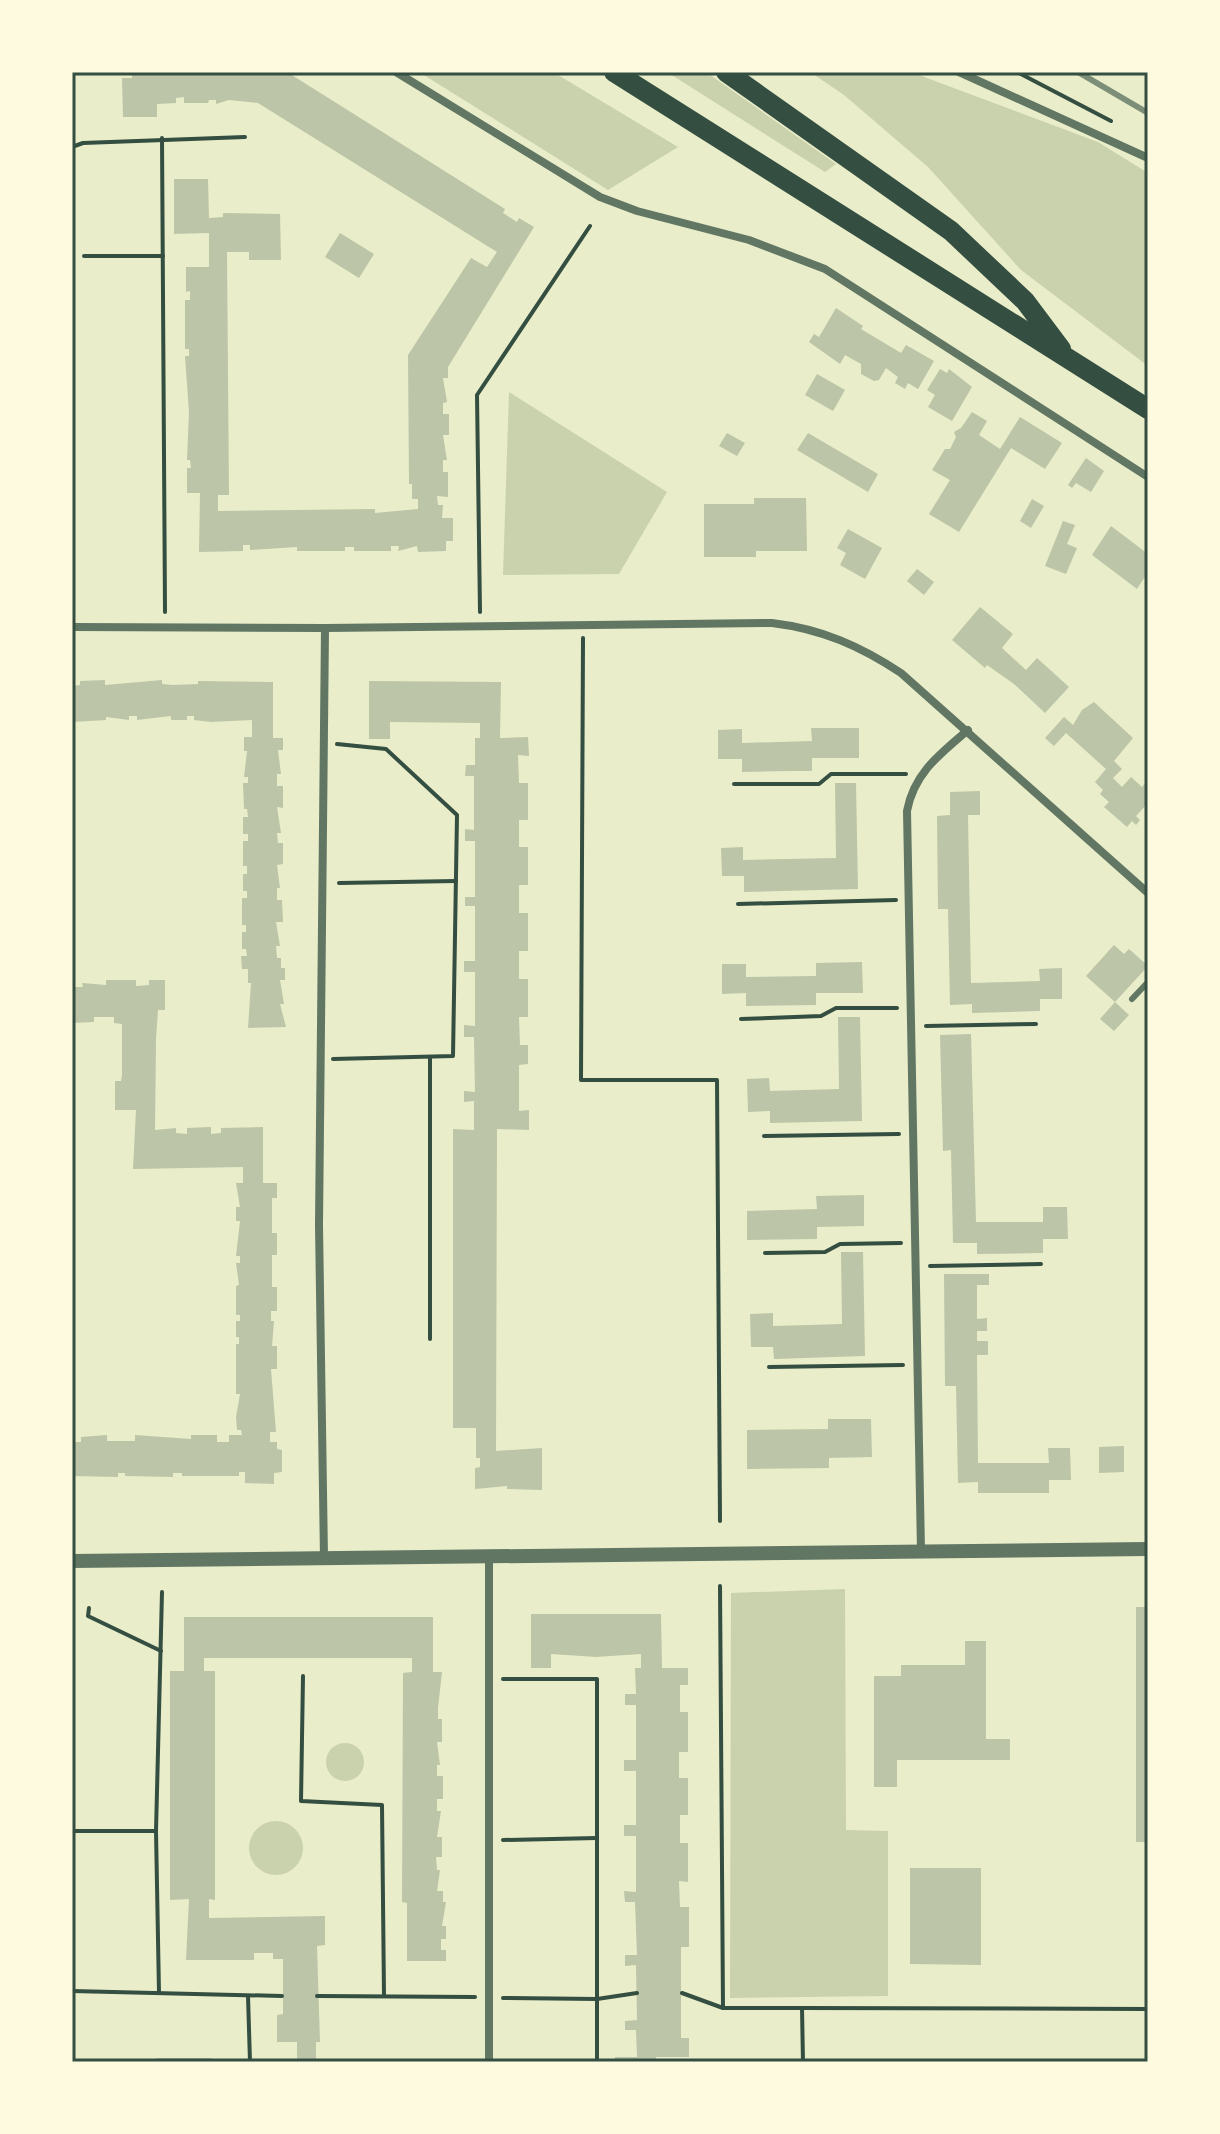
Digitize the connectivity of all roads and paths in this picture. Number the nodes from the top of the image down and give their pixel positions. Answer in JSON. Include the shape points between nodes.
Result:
{"nodes":[{"id":1,"x":396,"y":72,"type":"edge"},
{"id":2,"x":614,"y":72,"type":"edge"},
{"id":3,"x":726,"y":72,"type":"edge"},
{"id":4,"x":959,"y":72,"type":"edge"},
{"id":5,"x":1017,"y":72,"type":"edge"},
{"id":6,"x":1118,"y":125,"type":"dead end"},
{"id":7,"x":245,"y":137,"type":"dead end"},
{"id":8,"x":162,"y":138,"type":"junction"},
{"id":9,"x":72,"y":147,"type":"edge"},
{"id":10,"x":1148,"y":158,"type":"edge"},
{"id":11,"x":590,"y":226,"type":"dead end"},
{"id":12,"x":84,"y":256,"type":"dead end"},
{"id":13,"x":163,"y":256,"type":"junction"},
{"id":14,"x":1068,"y":359,"type":"junction"},
{"id":15,"x":1148,"y":409,"type":"edge"},
{"id":16,"x":1148,"y":477,"type":"edge"},
{"id":17,"x":583,"y":626,"type":"junction"},
{"id":18,"x":72,"y":627,"type":"edge"},
{"id":19,"x":165,"y":627,"type":"junction"},
{"id":20,"x":481,"y":627,"type":"junction"},
{"id":21,"x":325,"y":628,"type":"junction"},
{"id":22,"x":968,"y":730,"type":"junction"},
{"id":23,"x":323,"y":742,"type":"junction"},
{"id":24,"x":921,"y":774,"type":"junction"},
{"id":25,"x":734,"y":784,"type":"dead end"},
{"id":26,"x":456,"y":881,"type":"junction"},
{"id":27,"x":322,"y":883,"type":"junction"},
{"id":28,"x":1148,"y":893,"type":"edge"},
{"id":29,"x":910,"y":900,"type":"junction"},
{"id":30,"x":738,"y":904,"type":"dead end"},
{"id":31,"x":1148,"y":982,"type":"edge"},
{"id":32,"x":1132,"y":999,"type":"dead end"},
{"id":33,"x":911,"y":1007,"type":"junction"},
{"id":34,"x":741,"y":1019,"type":"dead end"},
{"id":35,"x":1036,"y":1024,"type":"dead end"},
{"id":36,"x":911,"y":1027,"type":"junction"},
{"id":37,"x":430,"y":1057,"type":"junction"},
{"id":38,"x":321,"y":1060,"type":"junction"},
{"id":39,"x":913,"y":1134,"type":"junction"},
{"id":40,"x":764,"y":1136,"type":"dead end"},
{"id":41,"x":915,"y":1242,"type":"junction"},
{"id":42,"x":765,"y":1253,"type":"dead end"},
{"id":43,"x":1041,"y":1264,"type":"dead end"},
{"id":44,"x":916,"y":1267,"type":"junction"},
{"id":45,"x":430,"y":1339,"type":"dead end"},
{"id":46,"x":918,"y":1365,"type":"junction"},
{"id":47,"x":769,"y":1367,"type":"dead end"},
{"id":48,"x":720,"y":1521,"type":"dead end"},
{"id":49,"x":1148,"y":1549,"type":"edge"},
{"id":50,"x":921,"y":1551,"type":"junction"},
{"id":51,"x":324,"y":1558,"type":"junction"},
{"id":52,"x":489,"y":1558,"type":"junction"},
{"id":53,"x":72,"y":1561,"type":"edge"},
{"id":54,"x":720,"y":1586,"type":"dead end"},
{"id":55,"x":162,"y":1592,"type":"dead end"},
{"id":56,"x":89,"y":1608,"type":"dead end"},
{"id":57,"x":161,"y":1651,"type":"junction"},
{"id":58,"x":303,"y":1676,"type":"dead end"},
{"id":59,"x":492,"y":1679,"type":"junction"},
{"id":60,"x":72,"y":1831,"type":"edge"},
{"id":61,"x":156,"y":1831,"type":"junction"},
{"id":62,"x":597,"y":1838,"type":"junction"},
{"id":63,"x":491,"y":1841,"type":"junction"},
{"id":64,"x":72,"y":1991,"type":"edge"},
{"id":65,"x":159,"y":1993,"type":"junction"},
{"id":66,"x":682,"y":1993,"type":"dead end"},
{"id":67,"x":248,"y":1995,"type":"junction"},
{"id":68,"x":282,"y":1996,"type":"dead end"},
{"id":69,"x":384,"y":1996,"type":"dead end"},
{"id":70,"x":723,"y":2008,"type":"junction"},
{"id":71,"x":802,"y":2008,"type":"junction"},
{"id":72,"x":1148,"y":2009,"type":"edge"},
{"id":73,"x":250,"y":2062,"type":"edge"},
{"id":74,"x":489,"y":2062,"type":"edge"},
{"id":75,"x":597,"y":2062,"type":"edge"},
{"id":76,"x":803,"y":2062,"type":"edge"}],
"edges":[{"from":1,"to":16,"type":"street","via":[[600,197],[749,240],[825,269]]},
{"from":2,"to":14,"type":"main road"},
{"from":3,"to":14,"type":"main road","via":[[951,231],[1025,301]]},
{"from":4,"to":10,"type":"street"},
{"from":5,"to":6,"type":"path"},
{"from":7,"to":8,"type":"path"},
{"from":8,"to":9,"type":"path"},
{"from":8,"to":13,"type":"path"},
{"from":11,"to":20,"type":"path","via":[[477,395]]},
{"from":12,"to":13,"type":"path"},
{"from":13,"to":19,"type":"path"},
{"from":14,"to":15,"type":"main road"},
{"from":17,"to":20,"type":"street"},
{"from":17,"to":22,"type":"street","via":[[772,623],[830,634],[901,673]]},
{"from":17,"to":48,"type":"path","via":[[581,1080],[717,1080]]},
{"from":18,"to":19,"type":"street"},
{"from":19,"to":21,"type":"street"},
{"from":20,"to":21,"type":"street"},
{"from":21,"to":23,"type":"street"},
{"from":22,"to":24,"type":"street"},
{"from":22,"to":28,"type":"street"},
{"from":23,"to":26,"type":"path","via":[[386,749],[457,815]]},
{"from":23,"to":27,"type":"street"},
{"from":24,"to":25,"type":"path","via":[[831,774],[819,784]]},
{"from":24,"to":29,"type":"street","via":[[907,811]]},
{"from":26,"to":27,"type":"path"},
{"from":26,"to":37,"type":"path","via":[[453,1056]]},
{"from":27,"to":38,"type":"street"},
{"from":29,"to":30,"type":"path"},
{"from":29,"to":33,"type":"street"},
{"from":31,"to":32,"type":"lane"},
{"from":33,"to":34,"type":"path","via":[[836,1008],[821,1016]]},
{"from":33,"to":36,"type":"street"},
{"from":35,"to":36,"type":"path"},
{"from":36,"to":39,"type":"street"},
{"from":37,"to":38,"type":"path"},
{"from":37,"to":45,"type":"path"},
{"from":38,"to":51,"type":"street"},
{"from":39,"to":40,"type":"path"},
{"from":39,"to":41,"type":"street"},
{"from":41,"to":42,"type":"path"},
{"from":41,"to":44,"type":"street"},
{"from":43,"to":44,"type":"path"},
{"from":44,"to":46,"type":"street"},
{"from":46,"to":47,"type":"path"},
{"from":46,"to":50,"type":"street"},
{"from":49,"to":50,"type":"street"},
{"from":50,"to":52,"type":"street"},
{"from":51,"to":52,"type":"street"},
{"from":51,"to":53,"type":"street"},
{"from":52,"to":59,"type":"street"},
{"from":54,"to":70,"type":"path"},
{"from":55,"to":57,"type":"path"},
{"from":56,"to":57,"type":"path","via":[[88,1616]]},
{"from":57,"to":61,"type":"path"},
{"from":58,"to":69,"type":"path","via":[[301,1801],[382,1805]]},
{"from":59,"to":62,"type":"path","via":[[597,1679]]},
{"from":59,"to":63,"type":"street"},
{"from":60,"to":61,"type":"path"},
{"from":61,"to":65,"type":"path"},
{"from":62,"to":63,"type":"path"},
{"from":62,"to":75,"type":"path"},
{"from":63,"to":74,"type":"street"},
{"from":64,"to":65,"type":"path"},
{"from":65,"to":67,"type":"path"},
{"from":66,"to":70,"type":"path"},
{"from":67,"to":68,"type":"path"},
{"from":67,"to":73,"type":"path"},
{"from":70,"to":71,"type":"path"},
{"from":71,"to":72,"type":"path"},
{"from":71,"to":76,"type":"path"}]}
